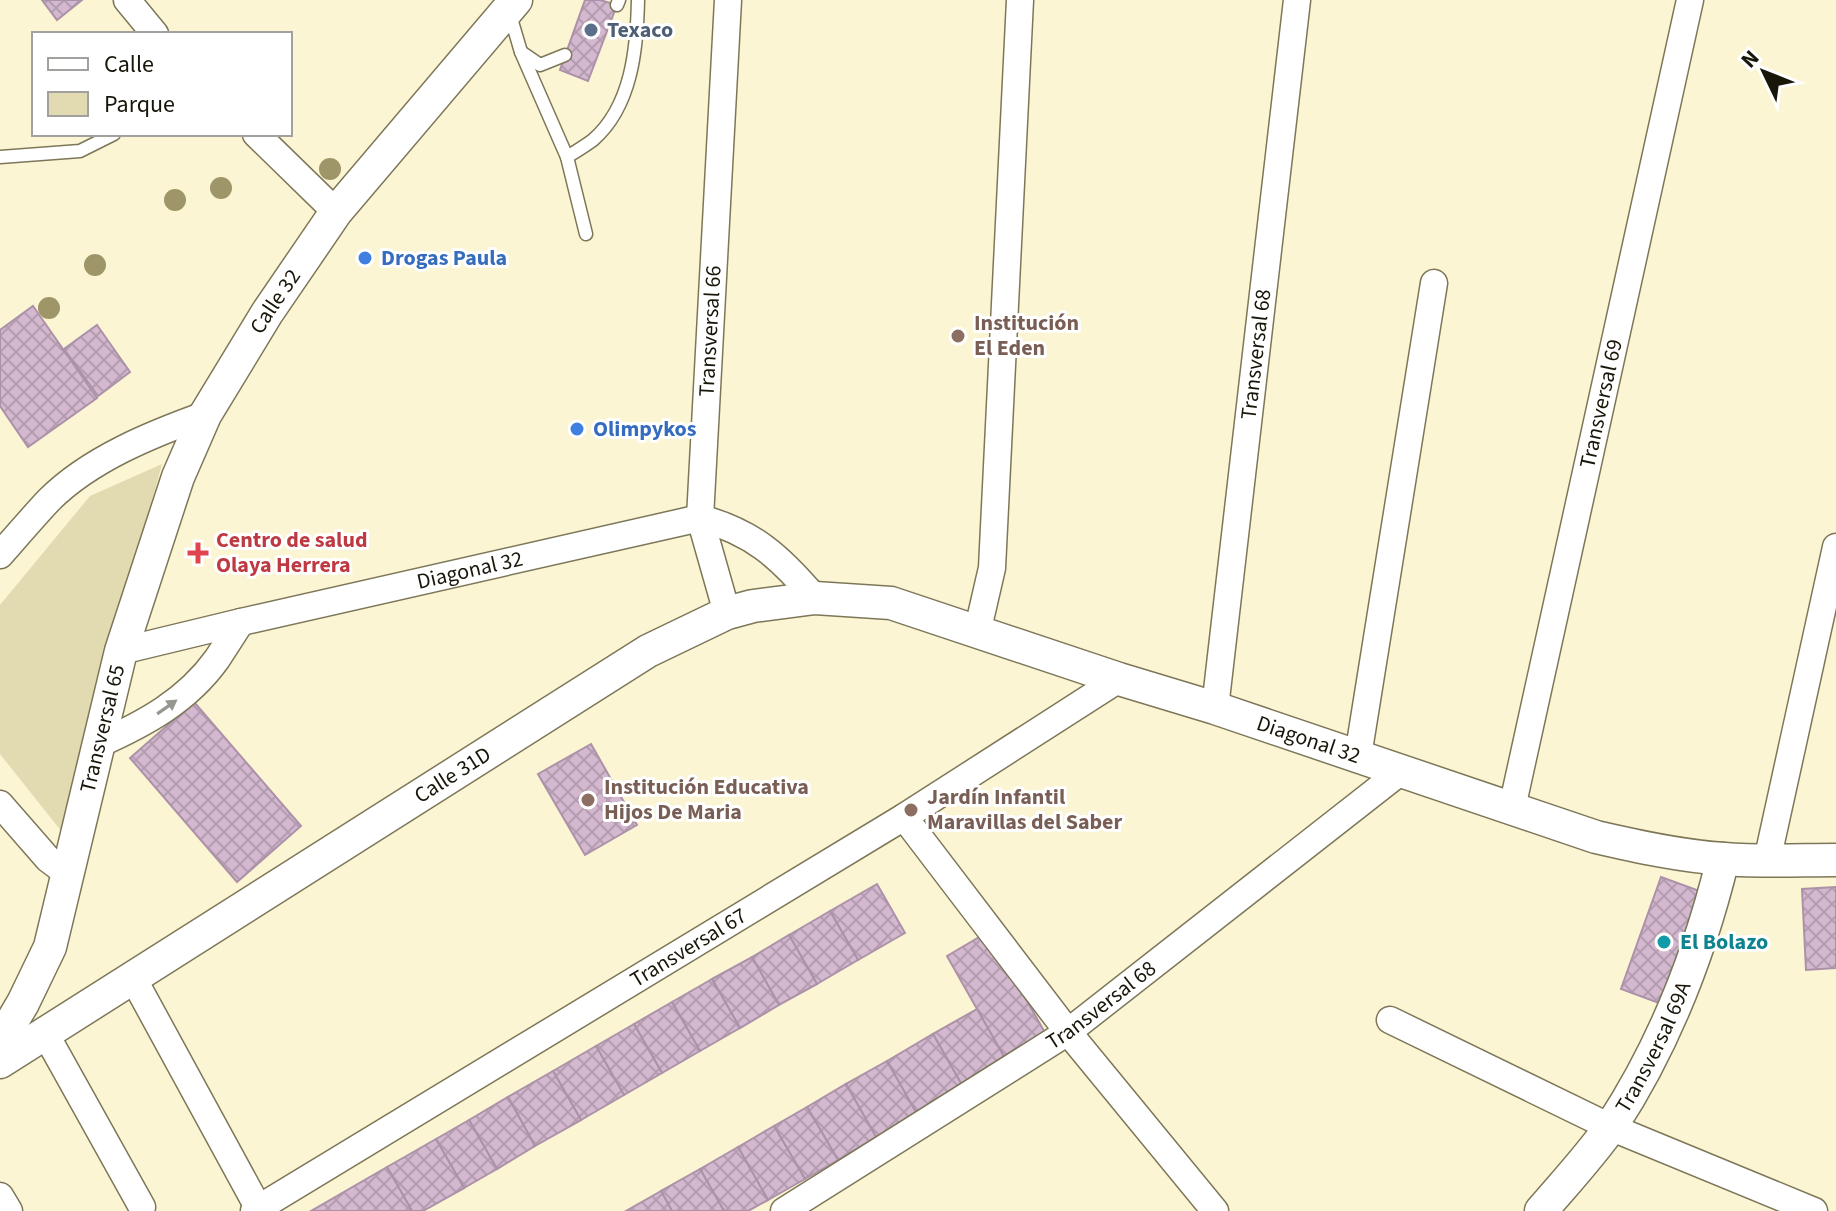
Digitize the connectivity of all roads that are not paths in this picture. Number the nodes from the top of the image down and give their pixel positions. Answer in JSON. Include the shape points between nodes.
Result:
{"nodes":[{"id":1,"x":127,"y":0,"type":"edge"},
{"id":2,"x":638,"y":0,"type":"edge"},
{"id":3,"x":728,"y":0,"type":"edge"},
{"id":4,"x":1020,"y":0,"type":"edge"},
{"id":5,"x":1297,"y":0,"type":"edge"},
{"id":6,"x":1690,"y":0,"type":"edge"},
{"id":7,"x":512,"y":4,"type":"edge"},
{"id":8,"x":153,"y":32,"type":"edge"},
{"id":9,"x":521,"y":52,"type":"junction"},
{"id":10,"x":565,"y":55,"type":"dead end"},
{"id":11,"x":110,"y":136,"type":"edge"},
{"id":12,"x":258,"y":136,"type":"edge"},
{"id":13,"x":0,"y":157,"type":"edge"},
{"id":14,"x":567,"y":157,"type":"junction"},
{"id":15,"x":336,"y":212,"type":"junction"},
{"id":16,"x":586,"y":234,"type":"dead end"},
{"id":17,"x":1434,"y":283,"type":"dead end"},
{"id":18,"x":205,"y":415,"type":"junction"},
{"id":19,"x":700,"y":518,"type":"junction"},
{"id":20,"x":1836,"y":547,"type":"edge"},
{"id":21,"x":0,"y":555,"type":"edge"},
{"id":22,"x":800,"y":599,"type":"junction"},
{"id":23,"x":727,"y":613,"type":"junction"},
{"id":24,"x":241,"y":622,"type":"junction"},
{"id":25,"x":977,"y":633,"type":"junction"},
{"id":26,"x":121,"y":651,"type":"junction"},
{"id":27,"x":1119,"y":679,"type":"junction"},
{"id":28,"x":1215,"y":708,"type":"junction"},
{"id":29,"x":99,"y":744,"type":"junction"},
{"id":30,"x":1358,"y":756,"type":"junction"},
{"id":31,"x":1400,"y":772,"type":"junction"},
{"id":32,"x":0,"y":804,"type":"edge"},
{"id":33,"x":1512,"y":808,"type":"junction"},
{"id":34,"x":904,"y":817,"type":"junction"},
{"id":35,"x":1723,"y":859,"type":"junction"},
{"id":36,"x":1836,"y":860,"type":"edge"},
{"id":37,"x":1767,"y":861,"type":"junction"},
{"id":38,"x":68,"y":874,"type":"junction"},
{"id":39,"x":133,"y":978,"type":"junction"},
{"id":40,"x":1390,"y":1020,"type":"dead end"},
{"id":41,"x":1068,"y":1032,"type":"junction"},
{"id":42,"x":45,"y":1033,"type":"junction"},
{"id":43,"x":0,"y":1042,"type":"edge"},
{"id":44,"x":0,"y":1062,"type":"edge"},
{"id":45,"x":1610,"y":1127,"type":"junction"},
{"id":46,"x":0,"y":1196,"type":"edge"},
{"id":47,"x":142,"y":1207,"type":"dead end"},
{"id":48,"x":258,"y":1210,"type":"edge"},
{"id":49,"x":9,"y":1211,"type":"edge"},
{"id":50,"x":784,"y":1211,"type":"edge"},
{"id":51,"x":1215,"y":1211,"type":"edge"},
{"id":52,"x":1541,"y":1211,"type":"edge"},
{"id":53,"x":1814,"y":1211,"type":"edge"}],
"edges":[{"from":1,"to":8,"type":"street"},
{"from":2,"to":14,"type":"lane","via":[[638,31],[626,90],[607,124]]},
{"from":3,"to":19,"type":"street","name":"Transversal 66"},
{"from":4,"to":25,"type":"street","via":[[992,568]]},
{"from":5,"to":28,"type":"street","name":"Transversal 68"},
{"from":6,"to":33,"type":"street","name":"Transversal 69"},
{"from":7,"to":9,"type":"lane"},
{"from":7,"to":15,"type":"street","name":"Calle 32"},
{"from":9,"to":10,"type":"lane","via":[[540,65]]},
{"from":9,"to":14,"type":"lane"},
{"from":11,"to":13,"type":"lane","via":[[80,151]]},
{"from":12,"to":15,"type":"street"},
{"from":14,"to":16,"type":"lane"},
{"from":15,"to":18,"type":"street","name":"Calle 32"},
{"from":17,"to":30,"type":"street"},
{"from":18,"to":21,"type":"street","via":[[157,432],[89,468],[51,498]]},
{"from":18,"to":26,"type":"street","name":"Transversal 65","via":[[178,477]]},
{"from":19,"to":22,"type":"street","via":[[728,525],[761,545],[790,569]]},
{"from":19,"to":23,"type":"street","name":"Transversal 66"},
{"from":19,"to":24,"type":"street","name":"Diagonal 32"},
{"from":20,"to":37,"type":"street"},
{"from":22,"to":23,"type":"street","name":"Calle 31D"},
{"from":22,"to":25,"type":"street","name":"Diagonal 32","via":[[891,603]]},
{"from":23,"to":39,"type":"street","name":"Calle 31D","via":[[648,651]]},
{"from":24,"to":26,"type":"street","name":"Diagonal 32"},
{"from":29,"to":24,"type":"street","one_way":true,"via":[[143,724],[182,697],[215,662]]},
{"from":25,"to":27,"type":"street","name":"Diagonal 32"},
{"from":26,"to":29,"type":"street","name":"Transversal 65"},
{"from":27,"to":28,"type":"street","name":"Diagonal 32"},
{"from":27,"to":34,"type":"street","name":"Transversal 67"},
{"from":28,"to":30,"type":"street","name":"Diagonal 32"},
{"from":29,"to":38,"type":"street","name":"Transversal 65"},
{"from":30,"to":31,"type":"street","name":"Diagonal 32"},
{"from":31,"to":33,"type":"street","name":"Diagonal 32"},
{"from":31,"to":41,"type":"street","name":"Transversal 68"},
{"from":32,"to":38,"type":"street"},
{"from":33,"to":35,"type":"street","name":"Diagonal 32","via":[[1596,837]]},
{"from":34,"to":41,"type":"street"},
{"from":34,"to":48,"type":"street","name":"Transversal 67"},
{"from":35,"to":37,"type":"street","name":"Diagonal 32"},
{"from":35,"to":45,"type":"street","name":"Transversal 69A","via":[[1699,944],[1668,1023]]},
{"from":36,"to":37,"type":"street","name":"Diagonal 32"},
{"from":38,"to":43,"type":"street","name":"Transversal 65","via":[[50,947]]},
{"from":39,"to":42,"type":"street","name":"Calle 31D"},
{"from":39,"to":48,"type":"street"},
{"from":40,"to":45,"type":"street"},
{"from":41,"to":50,"type":"street","name":"Transversal 68"},
{"from":41,"to":51,"type":"street"},
{"from":42,"to":44,"type":"street","name":"Calle 31D"},
{"from":42,"to":47,"type":"street"},
{"from":45,"to":52,"type":"street","name":"Transversal 69A"},
{"from":45,"to":53,"type":"street"},
{"from":46,"to":49,"type":"street"}]}
